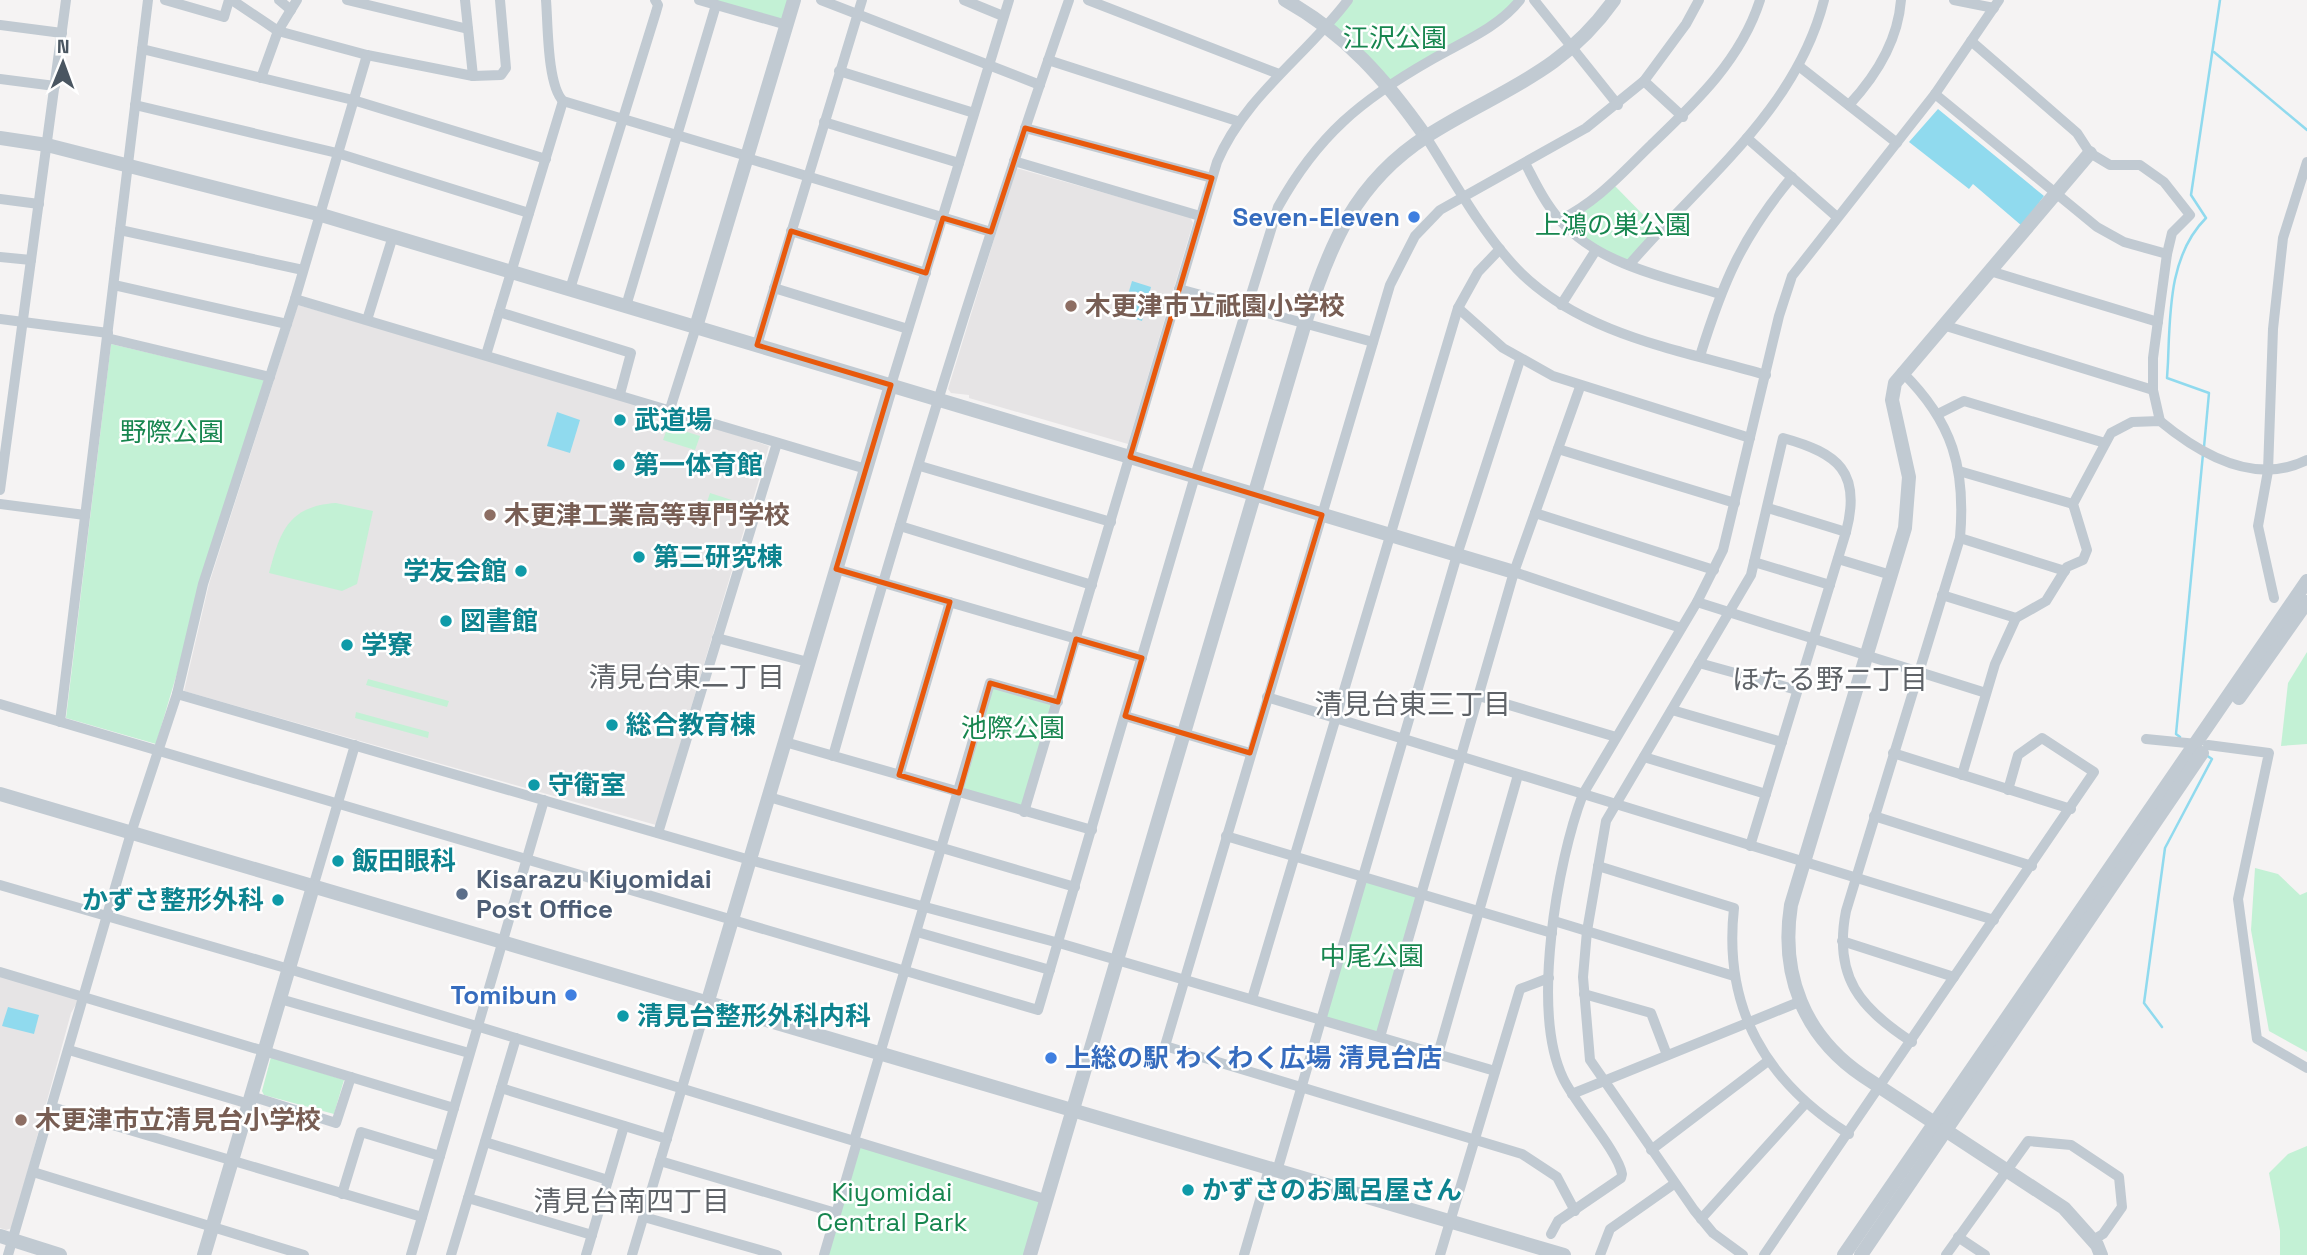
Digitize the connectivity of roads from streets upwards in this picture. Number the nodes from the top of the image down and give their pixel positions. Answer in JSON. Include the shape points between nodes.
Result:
{"nodes":[{"id":1,"x":66,"y":0,"type":"edge"},
{"id":2,"x":148,"y":0,"type":"edge"},
{"id":3,"x":164,"y":0,"type":"edge"},
{"id":4,"x":230,"y":0,"type":"edge"},
{"id":5,"x":279,"y":0,"type":"edge"},
{"id":6,"x":347,"y":0,"type":"edge"},
{"id":7,"x":465,"y":0,"type":"edge"},
{"id":8,"x":500,"y":0,"type":"edge"},
{"id":9,"x":546,"y":0,"type":"edge"},
{"id":10,"x":699,"y":0,"type":"edge"},
{"id":11,"x":794,"y":0,"type":"edge"},
{"id":12,"x":821,"y":0,"type":"edge"},
{"id":13,"x":862,"y":0,"type":"edge"},
{"id":14,"x":964,"y":0,"type":"edge"},
{"id":15,"x":1009,"y":0,"type":"edge"},
{"id":16,"x":1069,"y":0,"type":"edge"},
{"id":17,"x":1088,"y":0,"type":"edge"},
{"id":18,"x":1285,"y":0,"type":"edge"},
{"id":19,"x":1348,"y":0,"type":"edge"},
{"id":20,"x":1520,"y":0,"type":"edge"},
{"id":21,"x":1534,"y":0,"type":"edge"},
{"id":22,"x":1614,"y":0,"type":"edge"},
{"id":23,"x":1699,"y":0,"type":"edge"},
{"id":24,"x":1760,"y":0,"type":"edge"},
{"id":25,"x":1824,"y":0,"type":"edge"},
{"id":26,"x":1901,"y":0,"type":"edge"},
{"id":27,"x":1954,"y":0,"type":"edge"},
{"id":28,"x":658,"y":2,"type":"edge"},
{"id":29,"x":1997,"y":4,"type":"edge"},
{"id":30,"x":294,"y":5,"type":"edge"},
{"id":31,"x":716,"y":5,"type":"junction"},
{"id":32,"x":857,"y":14,"type":"junction"},
{"id":33,"x":1003,"y":16,"type":"junction"},
{"id":34,"x":0,"y":25,"type":"edge"},
{"id":35,"x":787,"y":25,"type":"junction"},
{"id":36,"x":1327,"y":28,"type":"junction"},
{"id":37,"x":468,"y":29,"type":"junction"},
{"id":38,"x":278,"y":31,"type":"junction"},
{"id":39,"x":62,"y":33,"type":"junction"},
{"id":40,"x":1971,"y":41,"type":"junction"},
{"id":41,"x":142,"y":49,"type":"junction"},
{"id":42,"x":1572,"y":49,"type":"junction"},
{"id":43,"x":367,"y":55,"type":"junction"},
{"id":44,"x":1048,"y":60,"type":"junction"},
{"id":45,"x":989,"y":65,"type":"junction"},
{"id":46,"x":1800,"y":67,"type":"junction"},
{"id":47,"x":839,"y":71,"type":"junction"},
{"id":48,"x":1279,"y":74,"type":"junction"},
{"id":49,"x":473,"y":76,"type":"junction"},
{"id":50,"x":261,"y":78,"type":"junction"},
{"id":51,"x":0,"y":79,"type":"edge"},
{"id":52,"x":1644,"y":81,"type":"junction"},
{"id":53,"x":1388,"y":84,"type":"junction"},
{"id":54,"x":1040,"y":85,"type":"junction"},
{"id":55,"x":55,"y":86,"type":"junction"},
{"id":56,"x":1935,"y":94,"type":"junction"},
{"id":57,"x":353,"y":100,"type":"junction"},
{"id":58,"x":563,"y":101,"type":"junction"},
{"id":59,"x":135,"y":105,"type":"junction"},
{"id":60,"x":1849,"y":105,"type":"junction"},
{"id":61,"x":1618,"y":106,"type":"junction"},
{"id":62,"x":974,"y":113,"type":"junction"},
{"id":63,"x":622,"y":117,"type":"junction"},
{"id":64,"x":1683,"y":117,"type":"junction"},
{"id":65,"x":1237,"y":121,"type":"junction"},
{"id":66,"x":824,"y":122,"type":"junction"},
{"id":67,"x":1025,"y":128,"type":"junction"},
{"id":68,"x":677,"y":134,"type":"junction"},
{"id":69,"x":1426,"y":137,"type":"junction"},
{"id":70,"x":0,"y":138,"type":"edge"},
{"id":71,"x":1747,"y":138,"type":"junction"},
{"id":72,"x":1897,"y":143,"type":"junction"},
{"id":73,"x":47,"y":145,"type":"junction"},
{"id":74,"x":337,"y":153,"type":"junction"},
{"id":75,"x":2090,"y":153,"type":"junction"},
{"id":76,"x":747,"y":157,"type":"junction"},
{"id":77,"x":545,"y":159,"type":"junction"},
{"id":78,"x":1014,"y":160,"type":"junction"},
{"id":79,"x":2307,"y":162,"type":"edge"},
{"id":80,"x":959,"y":163,"type":"junction"},
{"id":81,"x":1524,"y":163,"type":"junction"},
{"id":82,"x":128,"y":165,"type":"junction"},
{"id":83,"x":807,"y":176,"type":"junction"},
{"id":84,"x":1793,"y":177,"type":"junction"},
{"id":85,"x":1212,"y":178,"type":"junction"},
{"id":86,"x":2056,"y":193,"type":"junction"},
{"id":87,"x":1464,"y":195,"type":"junction"},
{"id":88,"x":0,"y":199,"type":"edge"},
{"id":89,"x":39,"y":204,"type":"junction"},
{"id":90,"x":529,"y":213,"type":"junction"},
{"id":91,"x":318,"y":214,"type":"junction"},
{"id":92,"x":1200,"y":216,"type":"junction"},
{"id":93,"x":1837,"y":217,"type":"junction"},
{"id":94,"x":943,"y":218,"type":"junction"},
{"id":95,"x":1560,"y":220,"type":"junction"},
{"id":96,"x":120,"y":230,"type":"junction"},
{"id":97,"x":791,"y":231,"type":"junction"},
{"id":98,"x":991,"y":232,"type":"junction"},
{"id":99,"x":393,"y":236,"type":"junction"},
{"id":100,"x":1500,"y":249,"type":"junction"},
{"id":101,"x":1596,"y":250,"type":"junction"},
{"id":102,"x":2167,"y":254,"type":"junction"},
{"id":103,"x":0,"y":257,"type":"edge"},
{"id":104,"x":31,"y":260,"type":"junction"},
{"id":105,"x":1629,"y":265,"type":"junction"},
{"id":106,"x":303,"y":270,"type":"junction"},
{"id":107,"x":511,"y":271,"type":"junction"},
{"id":108,"x":1990,"y":271,"type":"junction"},
{"id":109,"x":926,"y":273,"type":"junction"},
{"id":110,"x":114,"y":285,"type":"junction"},
{"id":111,"x":774,"y":288,"type":"junction"},
{"id":112,"x":570,"y":289,"type":"junction"},
{"id":113,"x":1179,"y":289,"type":"junction"},
{"id":114,"x":1720,"y":294,"type":"junction"},
{"id":115,"x":295,"y":299,"type":"junction"},
{"id":116,"x":1561,"y":304,"type":"junction"},
{"id":117,"x":626,"y":306,"type":"junction"},
{"id":118,"x":1246,"y":307,"type":"junction"},
{"id":119,"x":1458,"y":308,"type":"junction"},
{"id":120,"x":499,"y":312,"type":"junction"},
{"id":121,"x":0,"y":319,"type":"edge"},
{"id":122,"x":367,"y":320,"type":"junction"},
{"id":123,"x":23,"y":322,"type":"junction"},
{"id":124,"x":2158,"y":322,"type":"junction"},
{"id":125,"x":1305,"y":323,"type":"junction"},
{"id":126,"x":287,"y":324,"type":"junction"},
{"id":127,"x":1943,"y":325,"type":"junction"},
{"id":128,"x":696,"y":327,"type":"junction"},
{"id":129,"x":908,"y":329,"type":"junction"},
{"id":130,"x":107,"y":335,"type":"junction"},
{"id":131,"x":1373,"y":342,"type":"junction"},
{"id":132,"x":757,"y":345,"type":"junction"},
{"id":133,"x":486,"y":355,"type":"junction"},
{"id":134,"x":1700,"y":356,"type":"junction"},
{"id":135,"x":1520,"y":360,"type":"junction"},
{"id":136,"x":1902,"y":372,"type":"junction"},
{"id":137,"x":1766,"y":375,"type":"junction"},
{"id":138,"x":270,"y":377,"type":"junction"},
{"id":139,"x":891,"y":385,"type":"junction"},
{"id":140,"x":1580,"y":387,"type":"junction"},
{"id":141,"x":2153,"y":390,"type":"junction"},
{"id":142,"x":620,"y":394,"type":"junction"},
{"id":143,"x":940,"y":400,"type":"junction"},
{"id":144,"x":670,"y":409,"type":"junction"},
{"id":145,"x":5,"y":411,"type":"edge"},
{"id":146,"x":1938,"y":414,"type":"junction"},
{"id":147,"x":2160,"y":421,"type":"junction"},
{"id":148,"x":1750,"y":438,"type":"junction"},
{"id":149,"x":777,"y":443,"type":"junction"},
{"id":150,"x":2105,"y":443,"type":"junction"},
{"id":151,"x":1558,"y":449,"type":"junction"},
{"id":152,"x":1129,"y":457,"type":"junction"},
{"id":153,"x":2307,"y":460,"type":"edge"},
{"id":154,"x":919,"y":466,"type":"junction"},
{"id":155,"x":866,"y":469,"type":"junction"},
{"id":156,"x":1959,"y":471,"type":"junction"},
{"id":157,"x":2269,"y":471,"type":"junction"},
{"id":158,"x":1195,"y":476,"type":"junction"},
{"id":159,"x":0,"y":490,"type":"edge"},
{"id":160,"x":1254,"y":494,"type":"junction"},
{"id":161,"x":1735,"y":503,"type":"junction"},
{"id":162,"x":2073,"y":503,"type":"junction"},
{"id":163,"x":0,"y":504,"type":"edge"},
{"id":164,"x":1768,"y":508,"type":"junction"},
{"id":165,"x":1535,"y":513,"type":"junction"},
{"id":166,"x":1322,"y":514,"type":"junction"},
{"id":167,"x":86,"y":515,"type":"junction"},
{"id":168,"x":1111,"y":522,"type":"junction"},
{"id":169,"x":900,"y":526,"type":"junction"},
{"id":170,"x":1846,"y":532,"type":"junction"},
{"id":171,"x":1390,"y":535,"type":"junction"},
{"id":172,"x":1960,"y":538,"type":"junction"},
{"id":173,"x":1457,"y":555,"type":"junction"},
{"id":174,"x":1838,"y":559,"type":"junction"},
{"id":175,"x":1754,"y":562,"type":"junction"},
{"id":176,"x":836,"y":569,"type":"junction"},
{"id":177,"x":1714,"y":570,"type":"junction"},
{"id":178,"x":2064,"y":571,"type":"junction"},
{"id":179,"x":1514,"y":572,"type":"junction"},
{"id":180,"x":1891,"y":575,"type":"junction"},
{"id":181,"x":2307,"y":581,"type":"edge"},
{"id":182,"x":883,"y":583,"type":"junction"},
{"id":183,"x":1092,"y":585,"type":"junction"},
{"id":184,"x":1830,"y":585,"type":"junction"},
{"id":185,"x":1942,"y":595,"type":"junction"},
{"id":186,"x":2274,"y":598,"type":"dead end"},
{"id":187,"x":950,"y":602,"type":"junction"},
{"id":188,"x":1697,"y":602,"type":"junction"},
{"id":189,"x":2307,"y":602,"type":"edge"},
{"id":190,"x":1729,"y":612,"type":"junction"},
{"id":191,"x":2016,"y":618,"type":"junction"},
{"id":192,"x":1681,"y":628,"type":"junction"},
{"id":193,"x":717,"y":638,"type":"junction"},
{"id":194,"x":1813,"y":638,"type":"junction"},
{"id":195,"x":1076,"y":639,"type":"junction"},
{"id":196,"x":1866,"y":655,"type":"junction"},
{"id":197,"x":1142,"y":658,"type":"junction"},
{"id":198,"x":808,"y":662,"type":"junction"},
{"id":199,"x":1699,"y":663,"type":"junction"},
{"id":200,"x":1918,"y":671,"type":"junction"},
{"id":201,"x":1797,"y":690,"type":"junction"},
{"id":202,"x":1986,"y":692,"type":"junction"},
{"id":203,"x":177,"y":694,"type":"junction"},
{"id":204,"x":1479,"y":696,"type":"junction"},
{"id":205,"x":1267,"y":697,"type":"junction"},
{"id":206,"x":1058,"y":702,"type":"junction"},
{"id":207,"x":0,"y":704,"type":"edge"},
{"id":208,"x":1672,"y":710,"type":"junction"},
{"id":209,"x":1125,"y":716,"type":"junction"},
{"id":210,"x":1336,"y":718,"type":"junction"},
{"id":211,"x":61,"y":722,"type":"junction"},
{"id":212,"x":1184,"y":733,"type":"junction"},
{"id":213,"x":1616,"y":737,"type":"junction"},
{"id":214,"x":1404,"y":739,"type":"junction"},
{"id":215,"x":2146,"y":739,"type":"dead end"},
{"id":216,"x":785,"y":742,"type":"junction"},
{"id":217,"x":1782,"y":742,"type":"junction"},
{"id":218,"x":2202,"y":744,"type":"junction"},
{"id":219,"x":355,"y":745,"type":"junction"},
{"id":220,"x":159,"y":751,"type":"junction"},
{"id":221,"x":1250,"y":753,"type":"junction"},
{"id":222,"x":1893,"y":753,"type":"junction"},
{"id":223,"x":833,"y":756,"type":"junction"},
{"id":224,"x":1461,"y":757,"type":"junction"},
{"id":225,"x":1644,"y":757,"type":"junction"},
{"id":226,"x":900,"y":775,"type":"junction"},
{"id":227,"x":1518,"y":775,"type":"junction"},
{"id":228,"x":1962,"y":775,"type":"junction"},
{"id":229,"x":2008,"y":790,"type":"junction"},
{"id":230,"x":959,"y":793,"type":"junction"},
{"id":231,"x":0,"y":794,"type":"edge"},
{"id":232,"x":1583,"y":794,"type":"junction"},
{"id":233,"x":1766,"y":794,"type":"junction"},
{"id":234,"x":769,"y":797,"type":"junction"},
{"id":235,"x":544,"y":800,"type":"junction"},
{"id":236,"x":338,"y":804,"type":"junction"},
{"id":237,"x":1616,"y":804,"type":"junction"},
{"id":238,"x":2071,"y":809,"type":"junction"},
{"id":239,"x":1024,"y":812,"type":"junction"},
{"id":240,"x":1874,"y":816,"type":"junction"},
{"id":241,"x":1092,"y":830,"type":"junction"},
{"id":242,"x":131,"y":833,"type":"junction"},
{"id":243,"x":658,"y":833,"type":"junction"},
{"id":244,"x":1226,"y":836,"type":"junction"},
{"id":245,"x":1750,"y":846,"type":"junction"},
{"id":246,"x":942,"y":848,"type":"junction"},
{"id":247,"x":1295,"y":856,"type":"junction"},
{"id":248,"x":527,"y":859,"type":"junction"},
{"id":249,"x":750,"y":860,"type":"junction"},
{"id":250,"x":1804,"y":862,"type":"junction"},
{"id":251,"x":1598,"y":866,"type":"junction"},
{"id":252,"x":2032,"y":866,"type":"junction"},
{"id":253,"x":1363,"y":876,"type":"junction"},
{"id":254,"x":1856,"y":878,"type":"junction"},
{"id":255,"x":0,"y":885,"type":"edge"},
{"id":256,"x":313,"y":887,"type":"junction"},
{"id":257,"x":1075,"y":887,"type":"junction"},
{"id":258,"x":1422,"y":893,"type":"junction"},
{"id":259,"x":925,"y":907,"type":"junction"},
{"id":260,"x":1479,"y":910,"type":"junction"},
{"id":261,"x":108,"y":916,"type":"junction"},
{"id":262,"x":732,"y":920,"type":"junction"},
{"id":263,"x":1994,"y":920,"type":"junction"},
{"id":264,"x":1554,"y":921,"type":"junction"},
{"id":265,"x":1587,"y":931,"type":"junction"},
{"id":266,"x":917,"y":932,"type":"junction"},
{"id":267,"x":1552,"y":933,"type":"junction"},
{"id":268,"x":1842,"y":941,"type":"junction"},
{"id":269,"x":501,"y":943,"type":"junction"},
{"id":270,"x":1059,"y":943,"type":"junction"},
{"id":271,"x":1117,"y":960,"type":"junction"},
{"id":272,"x":289,"y":969,"type":"junction"},
{"id":273,"x":1050,"y":970,"type":"junction"},
{"id":274,"x":906,"y":971,"type":"junction"},
{"id":275,"x":0,"y":972,"type":"edge"},
{"id":276,"x":1734,"y":976,"type":"junction"},
{"id":277,"x":1954,"y":977,"type":"junction"},
{"id":278,"x":1549,"y":978,"type":"junction"},
{"id":279,"x":1185,"y":979,"type":"junction"},
{"id":280,"x":1584,"y":994,"type":"junction"},
{"id":281,"x":85,"y":997,"type":"junction"},
{"id":282,"x":280,"y":999,"type":"junction"},
{"id":283,"x":1252,"y":999,"type":"junction"},
{"id":284,"x":1799,"y":1002,"type":"junction"},
{"id":285,"x":707,"y":1004,"type":"junction"},
{"id":286,"x":1321,"y":1020,"type":"junction"},
{"id":287,"x":1748,"y":1022,"type":"junction"},
{"id":288,"x":477,"y":1026,"type":"junction"},
{"id":289,"x":1380,"y":1037,"type":"junction"},
{"id":290,"x":516,"y":1038,"type":"junction"},
{"id":291,"x":1912,"y":1042,"type":"junction"},
{"id":292,"x":69,"y":1050,"type":"junction"},
{"id":293,"x":265,"y":1051,"type":"junction"},
{"id":294,"x":469,"y":1053,"type":"junction"},
{"id":295,"x":880,"y":1054,"type":"junction"},
{"id":296,"x":1438,"y":1054,"type":"junction"},
{"id":297,"x":1667,"y":1055,"type":"junction"},
{"id":298,"x":1768,"y":1061,"type":"junction"},
{"id":299,"x":2307,"y":1068,"type":"edge"},
{"id":300,"x":1495,"y":1071,"type":"junction"},
{"id":301,"x":351,"y":1077,"type":"junction"},
{"id":302,"x":1604,"y":1081,"type":"junction"},
{"id":303,"x":1881,"y":1086,"type":"junction"},
{"id":304,"x":501,"y":1088,"type":"junction"},
{"id":305,"x":682,"y":1088,"type":"junction"},
{"id":306,"x":1301,"y":1088,"type":"junction"},
{"id":307,"x":1572,"y":1094,"type":"junction"},
{"id":308,"x":250,"y":1100,"type":"junction"},
{"id":309,"x":1805,"y":1104,"type":"junction"},
{"id":310,"x":52,"y":1107,"type":"junction"},
{"id":311,"x":454,"y":1108,"type":"junction"},
{"id":312,"x":1073,"y":1111,"type":"junction"},
{"id":313,"x":1941,"y":1125,"type":"junction"},
{"id":314,"x":624,"y":1126,"type":"junction"},
{"id":315,"x":1849,"y":1134,"type":"junction"},
{"id":316,"x":667,"y":1139,"type":"junction"},
{"id":317,"x":1475,"y":1140,"type":"junction"},
{"id":318,"x":856,"y":1141,"type":"junction"},
{"id":319,"x":485,"y":1143,"type":"junction"},
{"id":320,"x":1651,"y":1150,"type":"junction"},
{"id":321,"x":440,"y":1156,"type":"junction"},
{"id":322,"x":232,"y":1160,"type":"junction"},
{"id":323,"x":660,"y":1161,"type":"junction"},
{"id":324,"x":2007,"y":1168,"type":"junction"},
{"id":325,"x":1273,"y":1170,"type":"junction"},
{"id":326,"x":33,"y":1172,"type":"junction"},
{"id":327,"x":608,"y":1180,"type":"junction"},
{"id":328,"x":1674,"y":1184,"type":"junction"},
{"id":329,"x":342,"y":1194,"type":"junction"},
{"id":330,"x":468,"y":1198,"type":"junction"},
{"id":331,"x":1045,"y":1199,"type":"junction"},
{"id":332,"x":1575,"y":1211,"type":"junction"},
{"id":333,"x":836,"y":1213,"type":"junction"},
{"id":334,"x":422,"y":1217,"type":"junction"},
{"id":335,"x":644,"y":1217,"type":"junction"},
{"id":336,"x":1701,"y":1219,"type":"junction"},
{"id":337,"x":1451,"y":1222,"type":"junction"},
{"id":338,"x":212,"y":1227,"type":"junction"},
{"id":339,"x":1551,"y":1234,"type":"dead end"},
{"id":340,"x":592,"y":1235,"type":"junction"},
{"id":341,"x":1958,"y":1237,"type":"junction"},
{"id":342,"x":6,"y":1238,"type":"edge"},
{"id":343,"x":2093,"y":1240,"type":"junction"},
{"id":344,"x":452,"y":1253,"type":"edge"},
{"id":345,"x":1557,"y":1254,"type":"edge"},
{"id":346,"x":8,"y":1255,"type":"edge"},
{"id":347,"x":60,"y":1255,"type":"edge"},
{"id":348,"x":204,"y":1255,"type":"edge"},
{"id":349,"x":304,"y":1255,"type":"edge"},
{"id":350,"x":411,"y":1255,"type":"edge"},
{"id":351,"x":465,"y":1255,"type":"edge"},
{"id":352,"x":586,"y":1255,"type":"edge"},
{"id":353,"x":632,"y":1255,"type":"edge"},
{"id":354,"x":777,"y":1255,"type":"edge"},
{"id":355,"x":824,"y":1255,"type":"edge"},
{"id":356,"x":1030,"y":1255,"type":"edge"},
{"id":357,"x":1244,"y":1255,"type":"edge"},
{"id":358,"x":1440,"y":1255,"type":"edge"},
{"id":359,"x":1600,"y":1255,"type":"edge"},
{"id":360,"x":1743,"y":1255,"type":"edge"},
{"id":361,"x":1764,"y":1255,"type":"edge"},
{"id":362,"x":1844,"y":1255,"type":"edge"},
{"id":363,"x":1861,"y":1255,"type":"edge"},
{"id":364,"x":1946,"y":1255,"type":"edge"},
{"id":365,"x":1985,"y":1255,"type":"edge"},
{"id":366,"x":2101,"y":1255,"type":"edge"}],
"edges":[{"from":1,"to":39,"type":"street"},
{"from":2,"to":41,"type":"street"},
{"from":3,"to":4,"type":"street","via":[[224,17]]},
{"from":4,"to":38,"type":"street"},
{"from":5,"to":30,"type":"street"},
{"from":6,"to":37,"type":"street"},
{"from":7,"to":37,"type":"street"},
{"from":8,"to":49,"type":"street","via":[[506,68],[501,75]]},
{"from":9,"to":58,"type":"street","via":[[553,70]]},
{"from":10,"to":31,"type":"street"},
{"from":11,"to":35,"type":"street"},
{"from":12,"to":32,"type":"street"},
{"from":13,"to":32,"type":"street"},
{"from":14,"to":33,"type":"street"},
{"from":15,"to":33,"type":"street"},
{"from":16,"to":44,"type":"street"},
{"from":17,"to":48,"type":"street"},
{"from":18,"to":36,"type":"street"},
{"from":19,"to":36,"type":"street"},
{"from":20,"to":53,"type":"street","via":[[1491,26]]},
{"from":21,"to":42,"type":"street"},
{"from":22,"to":42,"type":"street"},
{"from":23,"to":52,"type":"street"},
{"from":24,"to":64,"type":"street","via":[[1742,42]]},
{"from":25,"to":46,"type":"street"},
{"from":26,"to":60,"type":"street","via":[[1897,26],[1879,68]]},
{"from":27,"to":29,"type":"street"},
{"from":28,"to":63,"type":"street"},
{"from":29,"to":40,"type":"street"},
{"from":30,"to":38,"type":"street"},
{"from":31,"to":35,"type":"street"},
{"from":31,"to":68,"type":"street"},
{"from":32,"to":45,"type":"street"},
{"from":32,"to":47,"type":"street"},
{"from":33,"to":45,"type":"street"},
{"from":34,"to":39,"type":"street"},
{"from":35,"to":76,"type":"street"},
{"from":36,"to":48,"type":"street"},
{"from":36,"to":53,"type":"street"},
{"from":37,"to":49,"type":"street"},
{"from":38,"to":43,"type":"street"},
{"from":38,"to":50,"type":"street"},
{"from":39,"to":55,"type":"street"},
{"from":40,"to":56,"type":"street"},
{"from":40,"to":75,"type":"street","via":[[2077,133]]},
{"from":41,"to":50,"type":"street"},
{"from":41,"to":59,"type":"street"},
{"from":42,"to":61,"type":"street"},
{"from":42,"to":69,"type":"street","via":[[1546,70]]},
{"from":43,"to":49,"type":"street"},
{"from":43,"to":57,"type":"street"},
{"from":44,"to":54,"type":"street"},
{"from":44,"to":65,"type":"street"},
{"from":45,"to":54,"type":"street"},
{"from":45,"to":62,"type":"street"},
{"from":46,"to":60,"type":"street"},
{"from":46,"to":71,"type":"street"},
{"from":47,"to":62,"type":"street"},
{"from":47,"to":66,"type":"street"},
{"from":48,"to":65,"type":"street"},
{"from":50,"to":57,"type":"street"},
{"from":51,"to":55,"type":"street"},
{"from":52,"to":61,"type":"street"},
{"from":52,"to":64,"type":"street"},
{"from":53,"to":69,"type":"street"},
{"from":53,"to":118,"type":"street","via":[[1351,111],[1301,166],[1273,218]]},
{"from":54,"to":67,"type":"street"},
{"from":55,"to":73,"type":"street"},
{"from":56,"to":72,"type":"street"},
{"from":56,"to":86,"type":"street"},
{"from":57,"to":74,"type":"street"},
{"from":57,"to":77,"type":"street"},
{"from":58,"to":63,"type":"street"},
{"from":58,"to":77,"type":"street"},
{"from":59,"to":74,"type":"street"},
{"from":59,"to":82,"type":"street"},
{"from":60,"to":72,"type":"street"},
{"from":61,"to":81,"type":"street"},
{"from":62,"to":80,"type":"street"},
{"from":63,"to":68,"type":"street"},
{"from":63,"to":112,"type":"street"},
{"from":64,"to":95,"type":"street","via":[[1589,205]]},
{"from":65,"to":85,"type":"street"},
{"from":66,"to":80,"type":"street"},
{"from":66,"to":83,"type":"street"},
{"from":67,"to":78,"type":"street"},
{"from":67,"to":85,"type":"street"},
{"from":68,"to":76,"type":"street"},
{"from":68,"to":117,"type":"street"},
{"from":69,"to":87,"type":"street"},
{"from":69,"to":125,"type":"street","via":[[1388,167],[1360,198],[1335,239]]},
{"from":70,"to":73,"type":"street"},
{"from":71,"to":84,"type":"street"},
{"from":71,"to":105,"type":"street"},
{"from":72,"to":93,"type":"street"},
{"from":73,"to":82,"type":"street"},
{"from":73,"to":89,"type":"street"},
{"from":74,"to":90,"type":"street"},
{"from":74,"to":91,"type":"street"},
{"from":75,"to":86,"type":"street"},
{"from":75,"to":102,"type":"street","via":[[2110,165],[2140,165],[2164,182],[2190,215],[2172,233]]},
{"from":76,"to":83,"type":"street"},
{"from":76,"to":128,"type":"street"},
{"from":77,"to":90,"type":"street"},
{"from":78,"to":92,"type":"street"},
{"from":78,"to":98,"type":"street"},
{"from":79,"to":157,"type":"street","via":[[2283,238],[2273,329]]},
{"from":80,"to":94,"type":"street"},
{"from":81,"to":87,"type":"street"},
{"from":81,"to":95,"type":"street"},
{"from":82,"to":91,"type":"street"},
{"from":82,"to":96,"type":"street"},
{"from":83,"to":94,"type":"street"},
{"from":83,"to":97,"type":"street"},
{"from":84,"to":93,"type":"street"},
{"from":84,"to":114,"type":"street","via":[[1747,237]]},
{"from":85,"to":92,"type":"street"},
{"from":86,"to":102,"type":"street","via":[[2103,231]]},
{"from":86,"to":108,"type":"street"},
{"from":87,"to":100,"type":"street"},
{"from":87,"to":131,"type":"street","via":[[1426,222],[1405,251]]},
{"from":88,"to":89,"type":"street"},
{"from":89,"to":104,"type":"street"},
{"from":90,"to":107,"type":"street"},
{"from":91,"to":99,"type":"street"},
{"from":91,"to":106,"type":"street"},
{"from":92,"to":113,"type":"street"},
{"from":93,"to":137,"type":"street","via":[[1792,276]]},
{"from":94,"to":98,"type":"street"},
{"from":94,"to":109,"type":"street"},
{"from":95,"to":101,"type":"street"},
{"from":96,"to":106,"type":"street"},
{"from":96,"to":110,"type":"street"},
{"from":97,"to":109,"type":"street"},
{"from":97,"to":111,"type":"street"},
{"from":98,"to":143,"type":"street"},
{"from":99,"to":107,"type":"street"},
{"from":99,"to":122,"type":"street"},
{"from":100,"to":116,"type":"street","via":[[1533,284]]},
{"from":100,"to":119,"type":"street","via":[[1478,272]]},
{"from":101,"to":105,"type":"street"},
{"from":101,"to":116,"type":"street"},
{"from":102,"to":124,"type":"street"},
{"from":103,"to":104,"type":"street"},
{"from":104,"to":123,"type":"street"},
{"from":105,"to":114,"type":"street"},
{"from":106,"to":115,"type":"street"},
{"from":107,"to":112,"type":"street"},
{"from":107,"to":120,"type":"street"},
{"from":108,"to":124,"type":"street"},
{"from":108,"to":127,"type":"street"},
{"from":109,"to":129,"type":"street"},
{"from":110,"to":126,"type":"street"},
{"from":110,"to":130,"type":"street"},
{"from":111,"to":129,"type":"street"},
{"from":111,"to":132,"type":"street"},
{"from":112,"to":117,"type":"street"},
{"from":113,"to":118,"type":"street"},
{"from":113,"to":152,"type":"street"},
{"from":114,"to":134,"type":"street"},
{"from":115,"to":122,"type":"street"},
{"from":115,"to":126,"type":"street"},
{"from":116,"to":134,"type":"street","via":[[1615,331]]},
{"from":117,"to":128,"type":"street"},
{"from":118,"to":125,"type":"street"},
{"from":118,"to":158,"type":"street"},
{"from":119,"to":135,"type":"street"},
{"from":119,"to":171,"type":"street"},
{"from":120,"to":133,"type":"street"},
{"from":120,"to":142,"type":"street","via":[[632,353]]},
{"from":121,"to":123,"type":"street"},
{"from":122,"to":133,"type":"street"},
{"from":123,"to":130,"type":"street"},
{"from":123,"to":145,"type":"street"},
{"from":124,"to":141,"type":"street"},
{"from":125,"to":131,"type":"street"},
{"from":125,"to":160,"type":"street"},
{"from":126,"to":138,"type":"street"},
{"from":127,"to":136,"type":"street"},
{"from":127,"to":141,"type":"street"},
{"from":128,"to":132,"type":"street"},
{"from":128,"to":144,"type":"street"},
{"from":129,"to":139,"type":"street"},
{"from":130,"to":138,"type":"street"},
{"from":130,"to":167,"type":"street"},
{"from":131,"to":166,"type":"street"},
{"from":132,"to":139,"type":"street"},
{"from":133,"to":142,"type":"street"},
{"from":134,"to":137,"type":"street"},
{"from":135,"to":140,"type":"street"},
{"from":135,"to":173,"type":"street"},
{"from":136,"to":146,"type":"street"},
{"from":136,"to":180,"type":"street","via":[[1892,400],[1907,462],[1909,493],[1905,528]]},
{"from":137,"to":148,"type":"street"},
{"from":138,"to":203,"type":"street","via":[[203,584]]},
{"from":139,"to":143,"type":"street"},
{"from":139,"to":155,"type":"street"},
{"from":140,"to":148,"type":"street"},
{"from":140,"to":151,"type":"street"},
{"from":141,"to":147,"type":"street"},
{"from":142,"to":144,"type":"street"},
{"from":143,"to":152,"type":"street"},
{"from":143,"to":154,"type":"street"},
{"from":144,"to":149,"type":"street"},
{"from":145,"to":159,"type":"street"},
{"from":146,"to":150,"type":"street","via":[[1964,401]]},
{"from":146,"to":156,"type":"street"},
{"from":147,"to":150,"type":"street","via":[[2132,422],[2111,433]]},
{"from":147,"to":157,"type":"street","via":[[2208,455]]},
{"from":148,"to":161,"type":"street"},
{"from":149,"to":155,"type":"street"},
{"from":149,"to":193,"type":"street"},
{"from":150,"to":162,"type":"street"},
{"from":151,"to":161,"type":"street"},
{"from":151,"to":165,"type":"street"},
{"from":152,"to":158,"type":"street"},
{"from":152,"to":168,"type":"street"},
{"from":153,"to":157,"type":"street"},
{"from":154,"to":168,"type":"street"},
{"from":154,"to":169,"type":"street"},
{"from":155,"to":176,"type":"street"},
{"from":156,"to":162,"type":"street"},
{"from":156,"to":172,"type":"street"},
{"from":157,"to":186,"type":"street","via":[[2258,526]]},
{"from":158,"to":160,"type":"street"},
{"from":158,"to":197,"type":"street"},
{"from":160,"to":166,"type":"street"},
{"from":160,"to":212,"type":"street"},
{"from":161,"to":177,"type":"street"},
{"from":162,"to":178,"type":"street","via":[[2087,550],[2083,560]]},
{"from":163,"to":167,"type":"street"},
{"from":164,"to":170,"type":"street"},
{"from":164,"to":170,"type":"street","via":[[1783,438],[1814,446],[1838,461],[1850,486],[1853,500]]},
{"from":164,"to":175,"type":"street"},
{"from":165,"to":177,"type":"street"},
{"from":165,"to":179,"type":"street"},
{"from":166,"to":171,"type":"street"},
{"from":166,"to":205,"type":"street"},
{"from":167,"to":211,"type":"street"},
{"from":168,"to":183,"type":"street"},
{"from":169,"to":182,"type":"street"},
{"from":169,"to":183,"type":"street"},
{"from":170,"to":174,"type":"street"},
{"from":171,"to":173,"type":"street"},
{"from":171,"to":210,"type":"street"},
{"from":172,"to":178,"type":"street"},
{"from":172,"to":185,"type":"street"},
{"from":173,"to":179,"type":"street"},
{"from":173,"to":214,"type":"street"},
{"from":174,"to":180,"type":"street"},
{"from":174,"to":184,"type":"street"},
{"from":175,"to":184,"type":"street"},
{"from":175,"to":190,"type":"street"},
{"from":176,"to":182,"type":"street"},
{"from":176,"to":198,"type":"street"},
{"from":177,"to":188,"type":"street"},
{"from":178,"to":191,"type":"street","via":[[2046,601]]},
{"from":179,"to":192,"type":"street"},
{"from":179,"to":204,"type":"street"},
{"from":180,"to":196,"type":"street"},
{"from":181,"to":218,"type":"street"},
{"from":182,"to":187,"type":"street"},
{"from":182,"to":223,"type":"street"},
{"from":183,"to":195,"type":"street"},
{"from":184,"to":194,"type":"street"},
{"from":185,"to":191,"type":"street"},
{"from":185,"to":200,"type":"street"},
{"from":187,"to":195,"type":"street"},
{"from":187,"to":226,"type":"street"},
{"from":188,"to":190,"type":"street"},
{"from":188,"to":192,"type":"street"},
{"from":189,"to":218,"type":"street"},
{"from":190,"to":194,"type":"street"},
{"from":190,"to":199,"type":"street"},
{"from":191,"to":202,"type":"street"},
{"from":192,"to":213,"type":"street"},
{"from":193,"to":198,"type":"street"},
{"from":193,"to":243,"type":"street"},
{"from":194,"to":196,"type":"street"},
{"from":194,"to":201,"type":"street"},
{"from":195,"to":197,"type":"street"},
{"from":195,"to":206,"type":"street"},
{"from":196,"to":200,"type":"street"},
{"from":196,"to":250,"type":"street"},
{"from":197,"to":209,"type":"street"},
{"from":198,"to":216,"type":"street"},
{"from":199,"to":201,"type":"street"},
{"from":199,"to":208,"type":"street"},
{"from":200,"to":202,"type":"street"},
{"from":200,"to":222,"type":"street"},
{"from":201,"to":217,"type":"street"},
{"from":202,"to":228,"type":"street"},
{"from":203,"to":219,"type":"street"},
{"from":203,"to":220,"type":"street"},
{"from":204,"to":213,"type":"street"},
{"from":204,"to":224,"type":"street"},
{"from":205,"to":210,"type":"street"},
{"from":205,"to":221,"type":"street"},
{"from":206,"to":230,"type":"street","via":[[990,683]]},
{"from":206,"to":239,"type":"street"},
{"from":207,"to":211,"type":"street"},
{"from":208,"to":217,"type":"street"},
{"from":208,"to":225,"type":"street"},
{"from":209,"to":212,"type":"street"},
{"from":209,"to":241,"type":"street"},
{"from":210,"to":214,"type":"street"},
{"from":210,"to":247,"type":"street"},
{"from":211,"to":220,"type":"street"},
{"from":212,"to":221,"type":"street"},
{"from":212,"to":271,"type":"street"},
{"from":213,"to":232,"type":"street"},
{"from":214,"to":224,"type":"street"},
{"from":214,"to":253,"type":"street"},
{"from":215,"to":218,"type":"street"},
{"from":216,"to":223,"type":"street"},
{"from":216,"to":234,"type":"street"},
{"from":217,"to":233,"type":"street"},
{"from":218,"to":299,"type":"street","via":[[2269,753],[2238,900],[2257,1039]]},
{"from":218,"to":313,"type":"street"},
{"from":219,"to":235,"type":"street"},
{"from":219,"to":236,"type":"street"},
{"from":220,"to":236,"type":"street"},
{"from":220,"to":242,"type":"street"},
{"from":221,"to":244,"type":"street"},
{"from":222,"to":228,"type":"street"},
{"from":222,"to":240,"type":"street"},
{"from":223,"to":226,"type":"street"},
{"from":224,"to":227,"type":"street"},
{"from":224,"to":258,"type":"street"},
{"from":225,"to":233,"type":"street"},
{"from":225,"to":237,"type":"street"},
{"from":226,"to":230,"type":"street"},
{"from":227,"to":232,"type":"street"},
{"from":227,"to":260,"type":"street"},
{"from":228,"to":229,"type":"street"},
{"from":229,"to":238,"type":"street"},
{"from":229,"to":238,"type":"street","via":[[2018,755],[2042,738],[2094,772]]},
{"from":230,"to":239,"type":"street"},
{"from":230,"to":246,"type":"street"},
{"from":231,"to":242,"type":"street"},
{"from":232,"to":237,"type":"street"},
{"from":232,"to":264,"type":"street","via":[[1567,843]]},
{"from":233,"to":245,"type":"street"},
{"from":234,"to":246,"type":"street"},
{"from":234,"to":249,"type":"street"},
{"from":235,"to":243,"type":"street"},
{"from":235,"to":248,"type":"street"},
{"from":236,"to":248,"type":"street"},
{"from":236,"to":256,"type":"street"},
{"from":237,"to":245,"type":"street"},
{"from":237,"to":251,"type":"street","via":[[1606,821]]},
{"from":238,"to":252,"type":"street"},
{"from":239,"to":241,"type":"street"},
{"from":240,"to":252,"type":"street"},
{"from":240,"to":254,"type":"street"},
{"from":241,"to":257,"type":"street"},
{"from":242,"to":256,"type":"street"},
{"from":242,"to":261,"type":"street"},
{"from":243,"to":249,"type":"street"},
{"from":244,"to":247,"type":"street"},
{"from":244,"to":279,"type":"street"},
{"from":245,"to":250,"type":"street"},
{"from":246,"to":257,"type":"street"},
{"from":246,"to":259,"type":"street"},
{"from":247,"to":253,"type":"street"},
{"from":247,"to":283,"type":"street"},
{"from":248,"to":262,"type":"street"},
{"from":248,"to":269,"type":"street"},
{"from":249,"to":259,"type":"street"},
{"from":249,"to":262,"type":"street"},
{"from":250,"to":254,"type":"street"},
{"from":250,"to":284,"type":"street","via":[[1787,928],[1787,951]]},
{"from":251,"to":265,"type":"street"},
{"from":251,"to":276,"type":"street","via":[[1734,908]]},
{"from":252,"to":263,"type":"street"},
{"from":253,"to":258,"type":"street"},
{"from":253,"to":286,"type":"street"},
{"from":254,"to":263,"type":"street"},
{"from":254,"to":268,"type":"street"},
{"from":255,"to":261,"type":"street"},
{"from":256,"to":269,"type":"street"},
{"from":256,"to":272,"type":"street"},
{"from":257,"to":270,"type":"street"},
{"from":258,"to":260,"type":"street"},
{"from":258,"to":289,"type":"street"},
{"from":259,"to":266,"type":"street"},
{"from":259,"to":270,"type":"street"},
{"from":260,"to":267,"type":"street"},
{"from":260,"to":296,"type":"street"},
{"from":261,"to":272,"type":"street"},
{"from":261,"to":281,"type":"street"},
{"from":262,"to":274,"type":"street"},
{"from":262,"to":285,"type":"street"},
{"from":263,"to":277,"type":"street"},
{"from":264,"to":265,"type":"street"},
{"from":264,"to":267,"type":"street"},
{"from":265,"to":276,"type":"street"},
{"from":265,"to":280,"type":"street"},
{"from":266,"to":273,"type":"street"},
{"from":266,"to":274,"type":"street"},
{"from":267,"to":278,"type":"street"},
{"from":268,"to":277,"type":"street"},
{"from":268,"to":291,"type":"street","via":[[1847,972],[1860,999],[1881,1021]]},
{"from":269,"to":285,"type":"street"},
{"from":269,"to":288,"type":"street"},
{"from":270,"to":271,"type":"street"},
{"from":270,"to":273,"type":"street"},
{"from":271,"to":279,"type":"street"},
{"from":271,"to":312,"type":"street"},
{"from":272,"to":282,"type":"street"},
{"from":272,"to":288,"type":"street"},
{"from":273,"to":274,"type":"street","via":[[1038,1010]]},
{"from":274,"to":295,"type":"street"},
{"from":275,"to":281,"type":"street"},
{"from":276,"to":287,"type":"street"},
{"from":277,"to":291,"type":"street"},
{"from":278,"to":300,"type":"street","via":[[1520,989]]},
{"from":278,"to":307,"type":"street","via":[[1558,1065]]},
{"from":279,"to":283,"type":"street"},
{"from":279,"to":306,"type":"street","via":[[1165,1046]]},
{"from":280,"to":297,"type":"street","via":[[1651,1013]]},
{"from":280,"to":302,"type":"street","via":[[1590,1060]]},
{"from":281,"to":292,"type":"street"},
{"from":281,"to":293,"type":"street"},
{"from":282,"to":293,"type":"street"},
{"from":282,"to":294,"type":"street"},
{"from":283,"to":286,"type":"street"},
{"from":284,"to":287,"type":"street"},
{"from":284,"to":303,"type":"street","via":[[1834,1054]]},
{"from":285,"to":295,"type":"street"},
{"from":285,"to":305,"type":"street"},
{"from":286,"to":289,"type":"street"},
{"from":286,"to":306,"type":"street"},
{"from":287,"to":297,"type":"street"},
{"from":287,"to":298,"type":"street"},
{"from":288,"to":290,"type":"street"},
{"from":288,"to":294,"type":"street"},
{"from":289,"to":296,"type":"street"},
{"from":290,"to":304,"type":"street"},
{"from":290,"to":305,"type":"street"},
{"from":291,"to":303,"type":"street"},
{"from":292,"to":308,"type":"street"},
{"from":292,"to":310,"type":"street"},
{"from":293,"to":301,"type":"street"},
{"from":293,"to":308,"type":"street"},
{"from":294,"to":311,"type":"street"},
{"from":295,"to":312,"type":"street"},
{"from":295,"to":318,"type":"street"},
{"from":296,"to":300,"type":"street"},
{"from":297,"to":302,"type":"street"},
{"from":298,"to":309,"type":"street"},
{"from":298,"to":320,"type":"street"},
{"from":300,"to":317,"type":"street"},
{"from":301,"to":308,"type":"street","via":[[336,1123]]},
{"from":301,"to":311,"type":"street"},
{"from":302,"to":307,"type":"street"},
{"from":302,"to":320,"type":"street"},
{"from":303,"to":313,"type":"street"},
{"from":303,"to":315,"type":"street"},
{"from":304,"to":314,"type":"street"},
{"from":304,"to":319,"type":"street"},
{"from":305,"to":316,"type":"street"},
{"from":305,"to":318,"type":"street"},
{"from":306,"to":317,"type":"street"},
{"from":306,"to":325,"type":"street"},
{"from":307,"to":332,"type":"street","via":[[1622,1174]]},
{"from":308,"to":322,"type":"street"},
{"from":309,"to":315,"type":"street"},
{"from":309,"to":336,"type":"street"},
{"from":310,"to":322,"type":"street"},
{"from":310,"to":326,"type":"street"},
{"from":311,"to":321,"type":"street"},
{"from":312,"to":325,"type":"street"},
{"from":312,"to":331,"type":"street"},
{"from":313,"to":324,"type":"street"},
{"from":313,"to":362,"type":"street"},
{"from":313,"to":363,"type":"street"},
{"from":314,"to":316,"type":"street"},
{"from":314,"to":327,"type":"street"},
{"from":315,"to":361,"type":"street"},
{"from":316,"to":323,"type":"street"},
{"from":317,"to":332,"type":"street","via":[[1522,1154],[1546,1167],[1562,1183]]},
{"from":317,"to":337,"type":"street"},
{"from":318,"to":331,"type":"street"},
{"from":318,"to":333,"type":"street"},
{"from":319,"to":327,"type":"street"},
{"from":319,"to":330,"type":"street"},
{"from":320,"to":328,"type":"street"},
{"from":321,"to":329,"type":"street","via":[[362,1132]]},
{"from":321,"to":334,"type":"street"},
{"from":322,"to":329,"type":"street"},
{"from":322,"to":338,"type":"street"},
{"from":323,"to":333,"type":"street"},
{"from":323,"to":335,"type":"street"},
{"from":324,"to":341,"type":"street"},
{"from":324,"to":343,"type":"street","via":[[2064,1208]]},
{"from":324,"to":343,"type":"street","via":[[2028,1141],[2071,1145],[2119,1177],[2122,1207],[2103,1234]]},
{"from":325,"to":337,"type":"street"},
{"from":325,"to":357,"type":"street"},
{"from":326,"to":338,"type":"street"},
{"from":326,"to":342,"type":"street"},
{"from":327,"to":340,"type":"street"},
{"from":328,"to":336,"type":"street"},
{"from":328,"to":359,"type":"street","via":[[1610,1229]]},
{"from":329,"to":334,"type":"street"},
{"from":330,"to":340,"type":"street"},
{"from":330,"to":344,"type":"street"},
{"from":331,"to":356,"type":"street"},
{"from":332,"to":339,"type":"street","via":[[1558,1221]]},
{"from":333,"to":355,"type":"street"},
{"from":334,"to":350,"type":"street"},
{"from":335,"to":353,"type":"street"},
{"from":335,"to":354,"type":"street"},
{"from":336,"to":360,"type":"street"},
{"from":337,"to":345,"type":"street"},
{"from":337,"to":358,"type":"street"},
{"from":338,"to":348,"type":"street"},
{"from":338,"to":349,"type":"street"},
{"from":340,"to":352,"type":"street"},
{"from":341,"to":364,"type":"street"},
{"from":341,"to":365,"type":"street"},
{"from":342,"to":346,"type":"street"},
{"from":342,"to":347,"type":"street"},
{"from":343,"to":366,"type":"street"},
{"from":344,"to":351,"type":"street"}]}
